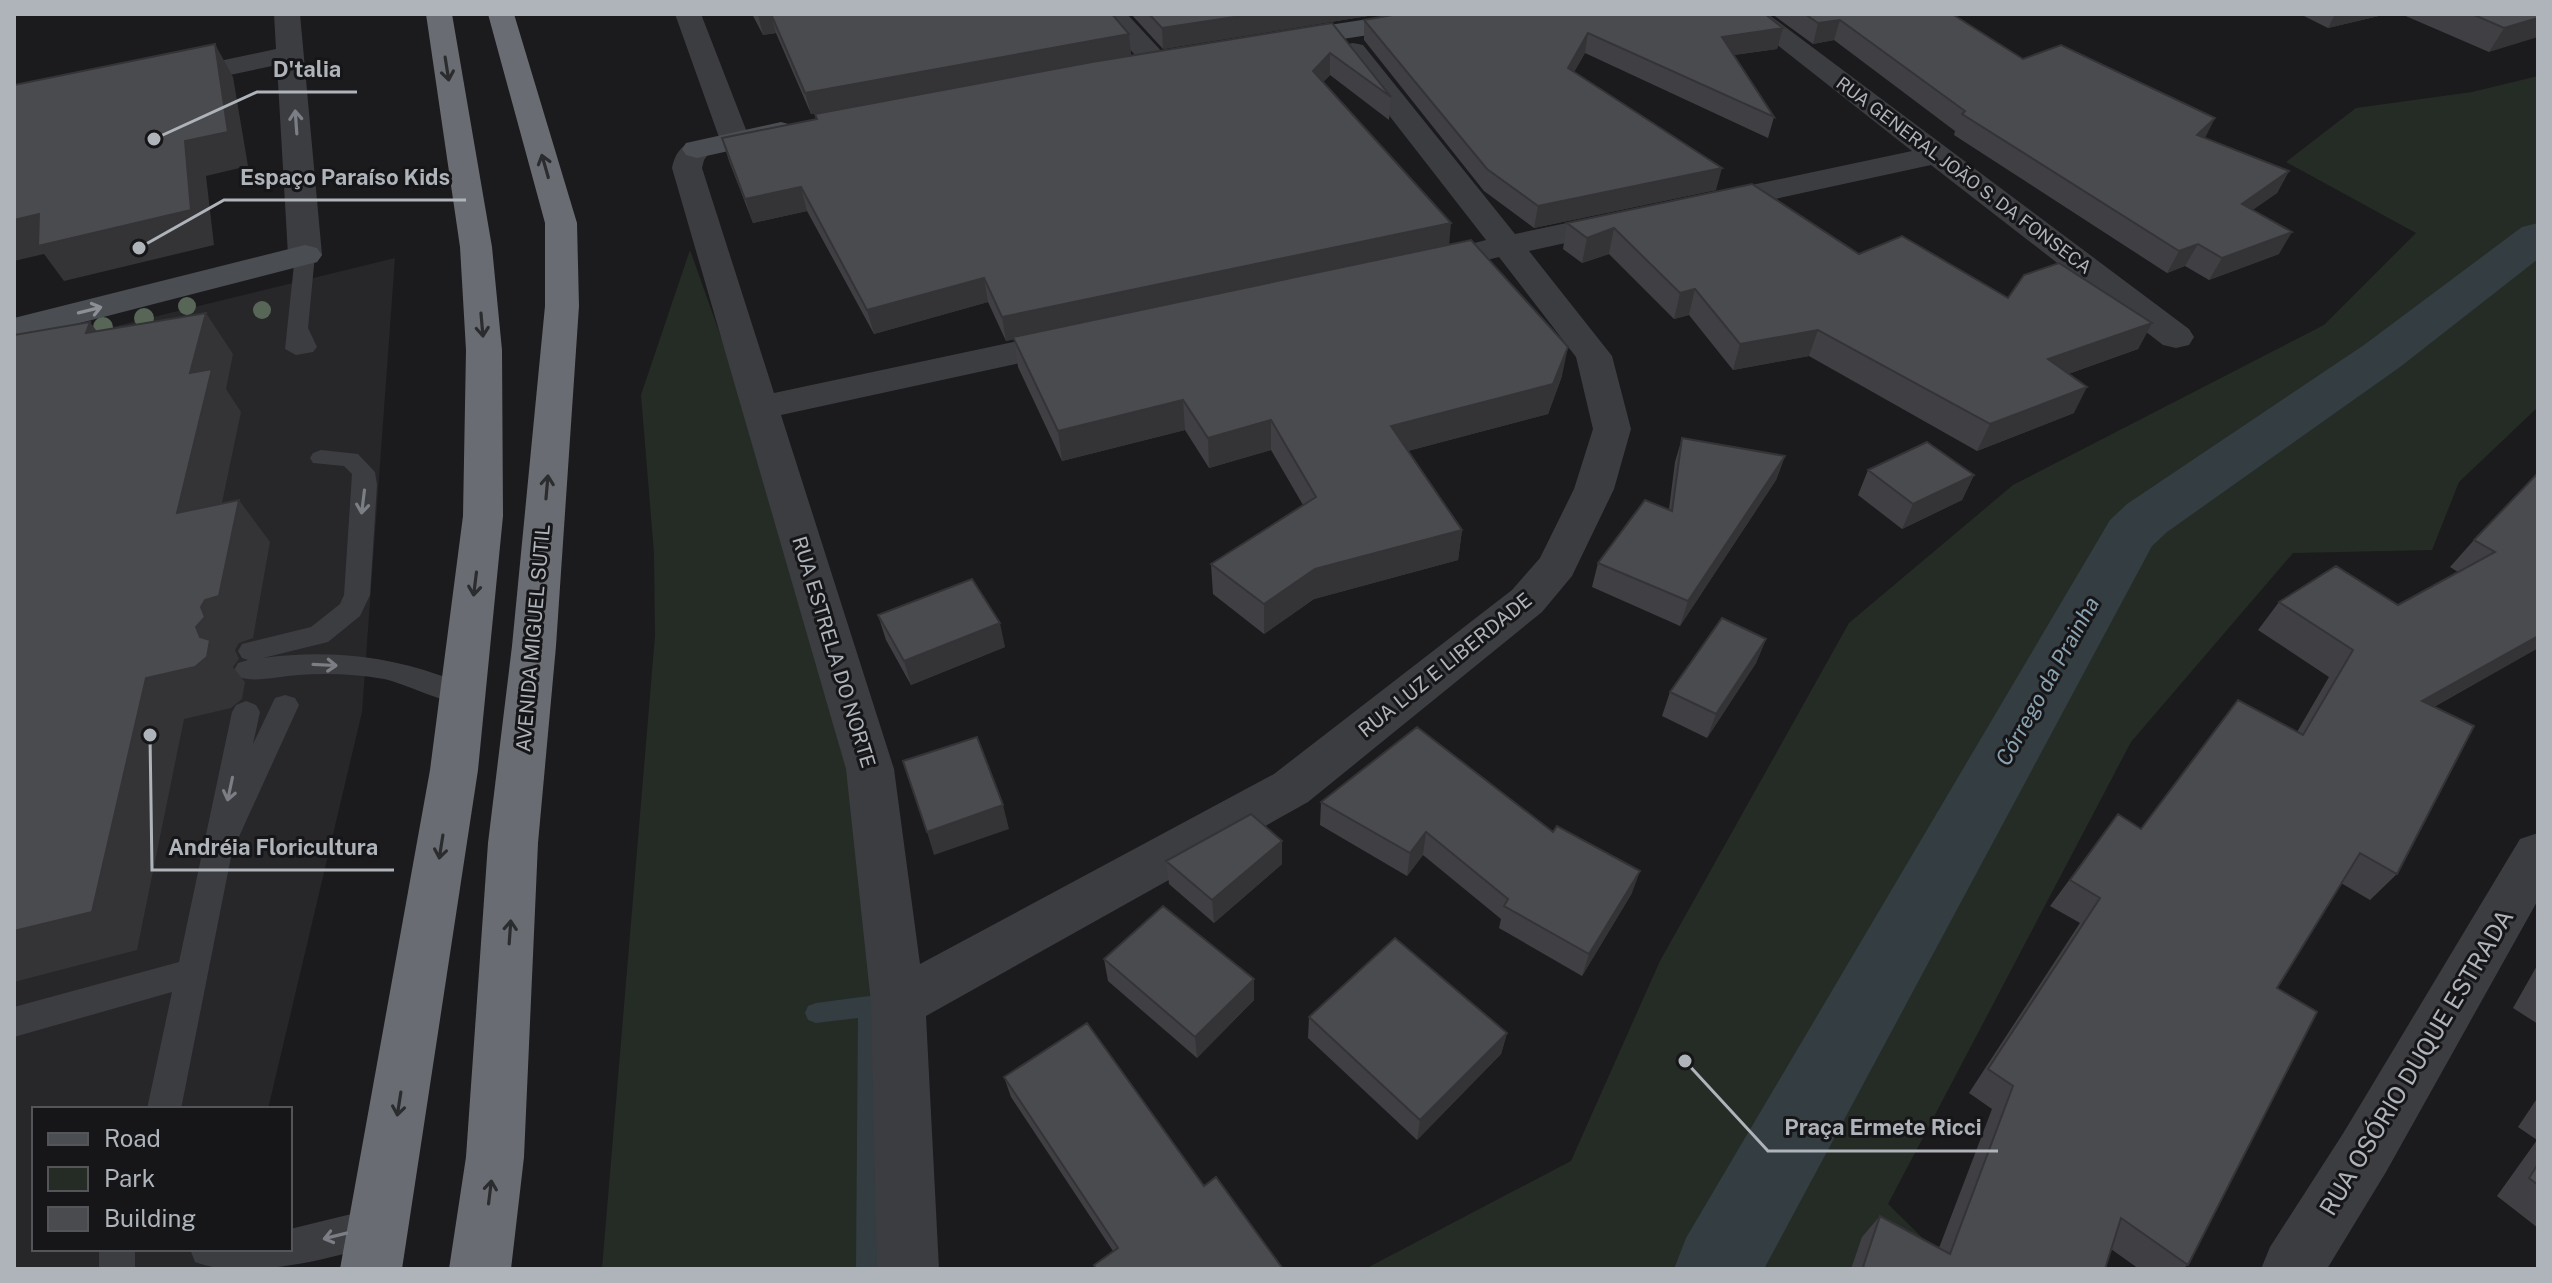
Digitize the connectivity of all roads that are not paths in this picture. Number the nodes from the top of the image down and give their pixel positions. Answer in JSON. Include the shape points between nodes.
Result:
{"nodes":[{"id":1,"x":287,"y":14,"type":"edge"},
{"id":2,"x":439,"y":14,"type":"edge"},
{"id":3,"x":501,"y":14,"type":"edge"},
{"id":4,"x":688,"y":14,"type":"edge"},
{"id":5,"x":1113,"y":14,"type":"edge"},
{"id":6,"x":1454,"y":14,"type":"edge"},
{"id":7,"x":1751,"y":14,"type":"edge"},
{"id":8,"x":1337,"y":30,"type":"junction"},
{"id":9,"x":1246,"y":46,"type":"edge"},
{"id":10,"x":291,"y":54,"type":"junction"},
{"id":11,"x":1186,"y":57,"type":"edge"},
{"id":12,"x":1156,"y":62,"type":"junction"},
{"id":13,"x":1125,"y":68,"type":"edge"},
{"id":14,"x":137,"y":86,"type":"edge"},
{"id":15,"x":813,"y":125,"type":"edge"},
{"id":16,"x":716,"y":144,"type":"junction"},
{"id":17,"x":1937,"y":155,"type":"junction"},
{"id":18,"x":1509,"y":246,"type":"junction"},
{"id":19,"x":305,"y":255,"type":"junction"},
{"id":20,"x":1446,"y":259,"type":"edge"},
{"id":21,"x":14,"y":329,"type":"edge"},
{"id":22,"x":1104,"y":333,"type":"edge"},
{"id":23,"x":2176,"y":337,"type":"dead end"},
{"id":24,"x":300,"y":341,"type":"dead end"},
{"id":25,"x":761,"y":408,"type":"junction"},
{"id":26,"x":321,"y":458,"type":"dead end"},
{"id":27,"x":462,"y":696,"type":"junction"},
{"id":28,"x":285,"y":705,"type":"dead end"},
{"id":29,"x":246,"y":712,"type":"dead end"},
{"id":30,"x":217,"y":852,"type":"junction"},
{"id":31,"x":2538,"y":854,"type":"edge"},
{"id":32,"x":191,"y":973,"type":"junction"},
{"id":33,"x":898,"y":1003,"type":"junction"},
{"id":34,"x":14,"y":1022,"type":"edge"},
{"id":35,"x":164,"y":1099,"type":"edge"},
{"id":36,"x":292,"y":1247,"type":"edge"},
{"id":37,"x":375,"y":1247,"type":"edge"},
{"id":38,"x":236,"y":1251,"type":"edge"},
{"id":39,"x":272,"y":1251,"type":"edge"},
{"id":40,"x":480,"y":1269,"type":"edge"},
{"id":41,"x":908,"y":1269,"type":"edge"},
{"id":42,"x":2292,"y":1269,"type":"edge"}],
"edges":[{"from":1,"to":10,"type":"street"},
{"from":2,"to":27,"type":"highway","one_way":true,"via":[[476,247],[484,350],[483,516]]},
{"from":40,"to":3,"type":"highway","name":"AVENIDA MIGUEL SUTIL","one_way":true,"via":[[495,1157],[513,843],[562,306],[561,223]]},
{"from":4,"to":16,"type":"street","name":"RUA ESTRELA DO NORTE"},
{"from":5,"to":12,"type":"street"},
{"from":6,"to":8,"type":"street"},
{"from":7,"to":17,"type":"street","name":"RUA GENERAL JOÃO S. DA FONSECA"},
{"from":8,"to":9,"type":"street"},
{"from":8,"to":18,"type":"street","name":"RUA LUZ E LIBERDADE"},
{"from":10,"to":14,"type":"street"},
{"from":19,"to":10,"type":"street","one_way":true},
{"from":11,"to":12,"type":"street"},
{"from":12,"to":13,"type":"street"},
{"from":15,"to":16,"type":"street"},
{"from":16,"to":25,"type":"street","name":"RUA ESTRELA DO NORTE","via":[[689,158],[687,168]]},
{"from":17,"to":18,"type":"street"},
{"from":17,"to":23,"type":"street","name":"RUA GENERAL JOÃO S. DA FONSECA"},
{"from":18,"to":20,"type":"street"},
{"from":18,"to":33,"type":"street","name":"RUA LUZ E LIBERDADE","via":[[1594,356],[1612,429],[1594,489],[1557,566],[1527,601],[1291,788]]},
{"from":21,"to":19,"type":"street","one_way":true},
{"from":19,"to":24,"type":"lane"},
{"from":22,"to":25,"type":"street"},
{"from":25,"to":33,"type":"street","name":"RUA ESTRELA DO NORTE","via":[[870,769]]},
{"from":26,"to":27,"type":"lane","one_way":true,"via":[[350,459],[363,472],[357,595],[340,621],[319,635],[249,660],[378,668],[426,679]]},
{"from":27,"to":37,"type":"highway","one_way":true},
{"from":28,"to":30,"type":"lane"},
{"from":29,"to":30,"type":"lane","one_way":true},
{"from":30,"to":32,"type":"lane"},
{"from":31,"to":42,"type":"street","name":"RUA OSÓRIO DUQUE ESTRADA"},
{"from":32,"to":34,"type":"lane"},
{"from":32,"to":35,"type":"lane"},
{"from":33,"to":41,"type":"street","name":"RUA ESTRELA DO NORTE"},
{"from":37,"to":36,"type":"lane","one_way":true},
{"from":38,"to":39,"type":"lane"}]}
